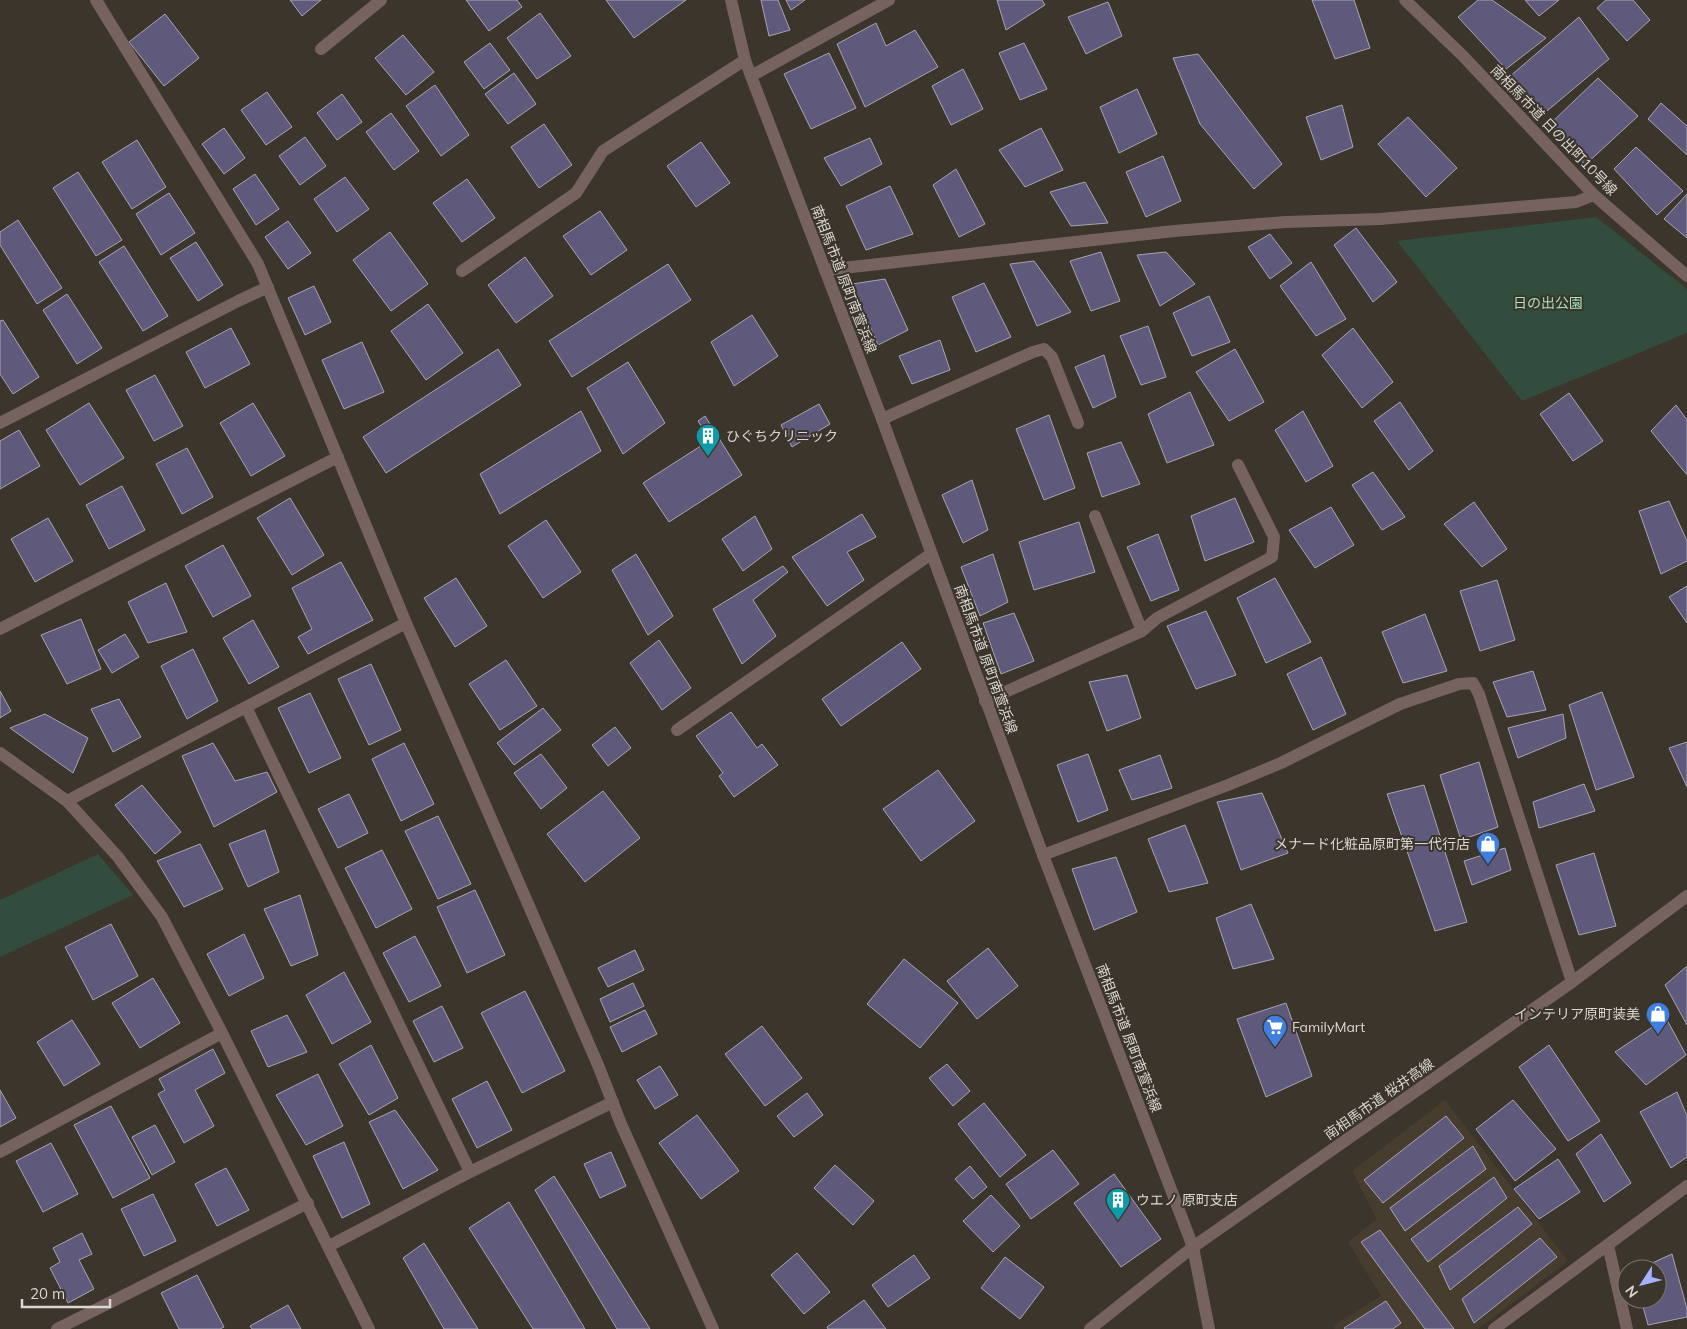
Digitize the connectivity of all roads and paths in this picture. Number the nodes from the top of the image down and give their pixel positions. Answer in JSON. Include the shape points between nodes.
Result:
{"nodes":[{"id":1,"x":96,"y":0,"type":"edge"},
{"id":2,"x":381,"y":0,"type":"edge"},
{"id":3,"x":731,"y":0,"type":"edge"},
{"id":4,"x":889,"y":0,"type":"edge"},
{"id":5,"x":1405,"y":0,"type":"edge"},
{"id":6,"x":321,"y":49,"type":"dead end"},
{"id":7,"x":745,"y":60,"type":"junction"},
{"id":8,"x":750,"y":76,"type":"junction"},
{"id":9,"x":1594,"y":194,"type":"junction"},
{"id":10,"x":825,"y":270,"type":"junction"},
{"id":11,"x":462,"y":271,"type":"dead end"},
{"id":12,"x":1687,"y":276,"type":"edge"},
{"id":13,"x":268,"y":287,"type":"junction"},
{"id":14,"x":882,"y":419,"type":"junction"},
{"id":15,"x":0,"y":423,"type":"edge"},
{"id":16,"x":1078,"y":423,"type":"dead end"},
{"id":17,"x":338,"y":456,"type":"junction"},
{"id":18,"x":1238,"y":464,"type":"dead end"},
{"id":19,"x":1095,"y":516,"type":"dead end"},
{"id":20,"x":931,"y":554,"type":"junction"},
{"id":21,"x":406,"y":623,"type":"junction"},
{"id":22,"x":0,"y":629,"type":"edge"},
{"id":23,"x":1142,"y":631,"type":"junction"},
{"id":24,"x":985,"y":701,"type":"junction"},
{"id":25,"x":246,"y":707,"type":"junction"},
{"id":26,"x":677,"y":730,"type":"dead end"},
{"id":27,"x":0,"y":753,"type":"edge"},
{"id":28,"x":67,"y":801,"type":"junction"},
{"id":29,"x":1043,"y":855,"type":"junction"},
{"id":30,"x":1687,"y":896,"type":"edge"},
{"id":31,"x":1572,"y":982,"type":"junction"},
{"id":32,"x":222,"y":1032,"type":"junction"},
{"id":33,"x":612,"y":1102,"type":"junction"},
{"id":34,"x":0,"y":1152,"type":"edge"},
{"id":35,"x":470,"y":1172,"type":"junction"},
{"id":36,"x":1687,"y":1186,"type":"edge"},
{"id":37,"x":308,"y":1203,"type":"junction"},
{"id":38,"x":1608,"y":1245,"type":"junction"},
{"id":39,"x":329,"y":1246,"type":"junction"},
{"id":40,"x":1193,"y":1247,"type":"junction"},
{"id":41,"x":58,"y":1329,"type":"edge"},
{"id":42,"x":369,"y":1329,"type":"edge"},
{"id":43,"x":713,"y":1329,"type":"edge"},
{"id":44,"x":1090,"y":1329,"type":"edge"},
{"id":45,"x":1210,"y":1329,"type":"edge"},
{"id":46,"x":1494,"y":1329,"type":"edge"},
{"id":47,"x":1627,"y":1329,"type":"edge"}],
"edges":[{"from":1,"to":13,"type":"street","via":[[258,264]]},
{"from":2,"to":6,"type":"street"},
{"from":3,"to":7,"type":"street","name":"南相馬市道 原町南萱浜線"},
{"from":4,"to":8,"type":"street"},
{"from":5,"to":9,"type":"street","name":"南相馬市道 日の出町10号線"},
{"from":7,"to":8,"type":"street","name":"南相馬市道 原町南萱浜線"},
{"from":7,"to":11,"type":"street","via":[[603,151],[576,193]]},
{"from":8,"to":10,"type":"street","name":"南相馬市道 原町南萱浜線"},
{"from":9,"to":10,"type":"street","via":[[1576,202],[1380,219],[1174,231]]},
{"from":9,"to":12,"type":"street","name":"南相馬市道 日の出町10号線"},
{"from":10,"to":14,"type":"street","name":"南相馬市道 原町南萱浜線"},
{"from":13,"to":15,"type":"street"},
{"from":13,"to":17,"type":"street"},
{"from":14,"to":16,"type":"street","via":[[1044,349],[1052,357]]},
{"from":14,"to":20,"type":"street","name":"南相馬市道 原町南萱浜線"},
{"from":17,"to":21,"type":"street"},
{"from":17,"to":22,"type":"street"},
{"from":18,"to":23,"type":"street","via":[[1274,537],[1272,557],[1158,618]]},
{"from":19,"to":23,"type":"street"},
{"from":20,"to":24,"type":"street","name":"南相馬市道 原町南萱浜線"},
{"from":20,"to":26,"type":"street"},
{"from":21,"to":25,"type":"street"},
{"from":21,"to":33,"type":"street"},
{"from":23,"to":24,"type":"street"},
{"from":24,"to":29,"type":"street","name":"南相馬市道 原町南萱浜線"},
{"from":25,"to":28,"type":"street"},
{"from":25,"to":35,"type":"street"},
{"from":27,"to":28,"type":"street"},
{"from":28,"to":32,"type":"street","via":[[118,857],[162,917]]},
{"from":29,"to":31,"type":"street","via":[[1272,767],[1400,704],[1460,684],[1473,683]]},
{"from":29,"to":40,"type":"street","name":"南相馬市道 原町南萱浜線"},
{"from":30,"to":31,"type":"street","name":"南相馬市道 桜井高線"},
{"from":31,"to":40,"type":"street","name":"南相馬市道 桜井高線"},
{"from":32,"to":34,"type":"street"},
{"from":32,"to":37,"type":"street"},
{"from":33,"to":35,"type":"street"},
{"from":33,"to":43,"type":"street"},
{"from":35,"to":39,"type":"street"},
{"from":36,"to":38,"type":"street"},
{"from":37,"to":39,"type":"street"},
{"from":37,"to":41,"type":"street"},
{"from":38,"to":46,"type":"street"},
{"from":38,"to":47,"type":"street"},
{"from":39,"to":42,"type":"street"},
{"from":40,"to":44,"type":"street","name":"南相馬市道 桜井高線"},
{"from":40,"to":45,"type":"street","name":"南相馬市道 原町南萱浜線"}]}
